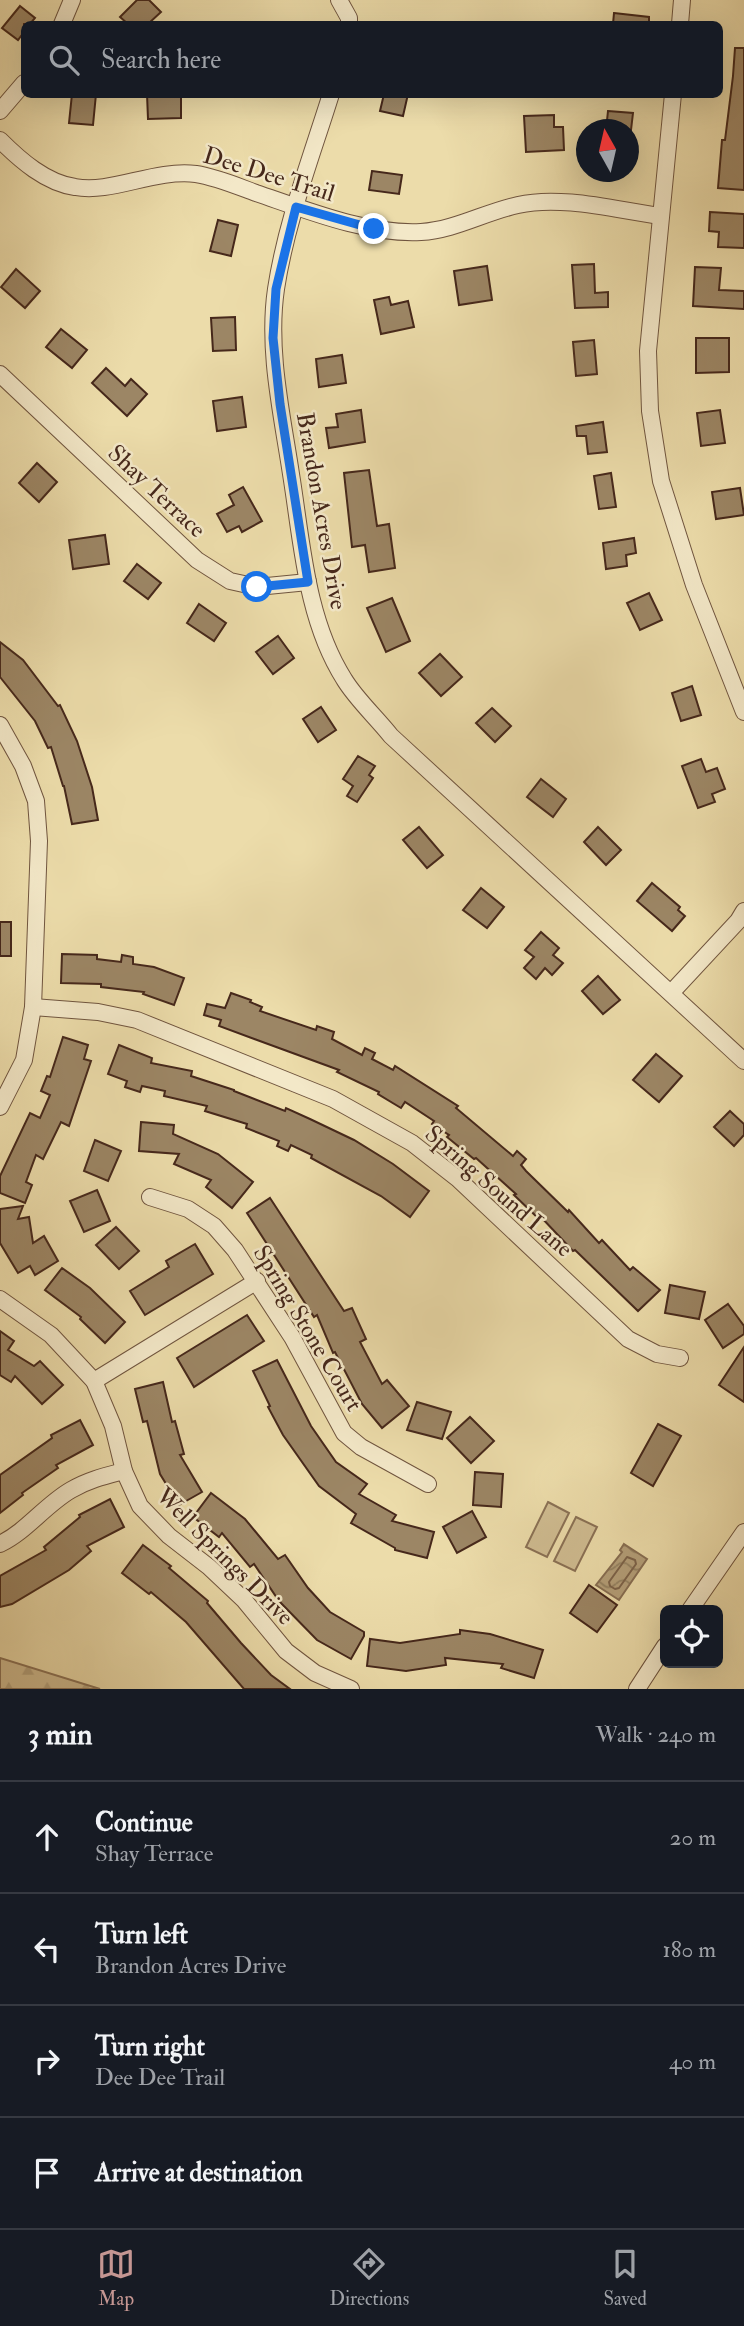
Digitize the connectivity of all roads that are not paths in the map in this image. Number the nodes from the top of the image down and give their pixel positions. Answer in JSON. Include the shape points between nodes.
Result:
{"nodes":[{"id":1,"x":72,"y":0,"type":"edge"},
{"id":2,"x":339,"y":0,"type":"edge"},
{"id":3,"x":682,"y":0,"type":"edge"},
{"id":4,"x":63,"y":21,"type":"edge"},
{"id":5,"x":349,"y":21,"type":"edge"},
{"id":6,"x":680,"y":21,"type":"edge"},
{"id":7,"x":21,"y":86,"type":"edge"},
{"id":8,"x":330,"y":98,"type":"edge"},
{"id":9,"x":673,"y":98,"type":"edge"},
{"id":10,"x":0,"y":111,"type":"edge"},
{"id":11,"x":0,"y":140,"type":"edge"},
{"id":12,"x":296,"y":207,"type":"junction"},
{"id":13,"x":660,"y":216,"type":"junction"},
{"id":14,"x":0,"y":374,"type":"edge"},
{"id":15,"x":308,"y":582,"type":"junction"},
{"id":16,"x":744,"y":712,"type":"edge"},
{"id":17,"x":0,"y":725,"type":"edge"},
{"id":18,"x":744,"y":911,"type":"edge"},
{"id":19,"x":671,"y":993,"type":"junction"},
{"id":20,"x":33,"y":1007,"type":"junction"},
{"id":21,"x":744,"y":1061,"type":"edge"},
{"id":22,"x":0,"y":1107,"type":"edge"},
{"id":23,"x":150,"y":1197,"type":"dead end"},
{"id":24,"x":257,"y":1281,"type":"junction"},
{"id":25,"x":0,"y":1299,"type":"edge"},
{"id":26,"x":680,"y":1358,"type":"dead end"},
{"id":27,"x":94,"y":1381,"type":"junction"},
{"id":28,"x":124,"y":1471,"type":"junction"},
{"id":29,"x":428,"y":1484,"type":"dead end"},
{"id":30,"x":744,"y":1532,"type":"edge"},
{"id":31,"x":0,"y":1544,"type":"edge"},
{"id":32,"x":693,"y":1605,"type":"edge"},
{"id":33,"x":660,"y":1654,"type":"edge"},
{"id":34,"x":351,"y":1689,"type":"edge"},
{"id":35,"x":637,"y":1689,"type":"edge"}],
"edges":[{"from":1,"to":4,"type":"street"},
{"from":2,"to":5,"type":"street"},
{"from":3,"to":6,"type":"street"},
{"from":7,"to":10,"type":"street"},
{"from":8,"to":12,"type":"street","name":"Brandon Acres Drive"},
{"from":9,"to":13,"type":"street"},
{"from":11,"to":12,"type":"street","name":"Dee Dee Trail","via":[[21,161],[75,187],[103,187],[177,172],[200,175]]},
{"from":12,"to":13,"type":"street","name":"Dee Dee Trail","via":[[374,229],[421,232],[519,205],[551,201]]},
{"from":12,"to":15,"type":"street","name":"Brandon Acres Drive","via":[[276,289],[273,338]]},
{"from":13,"to":16,"type":"street","via":[[648,351],[650,411],[661,481],[694,585]]},
{"from":14,"to":15,"type":"street","name":"Shay Terrace","via":[[197,560],[230,581],[257,587]]},
{"from":15,"to":19,"type":"street","name":"Brandon Acres Drive","via":[[320,627],[344,679],[391,736]]},
{"from":17,"to":20,"type":"street","via":[[36,802],[39,841]]},
{"from":18,"to":19,"type":"street"},
{"from":19,"to":21,"type":"street","name":"Brandon Acres Drive"},
{"from":20,"to":22,"type":"street","via":[[24,1060]]},
{"from":20,"to":26,"type":"street","name":"Spring Sound Lane","via":[[137,1020],[333,1099],[412,1143],[458,1178],[628,1339],[657,1354]]},
{"from":23,"to":24,"type":"street","name":"Spring Stone Court","via":[[188,1209],[214,1226]]},
{"from":24,"to":27,"type":"street"},
{"from":24,"to":29,"type":"street","name":"Spring Stone Court","via":[[344,1433]]},
{"from":25,"to":27,"type":"street","name":"Well Springs Drive","via":[[51,1335]]},
{"from":27,"to":28,"type":"street","name":"Well Springs Drive","via":[[113,1426]]},
{"from":28,"to":31,"type":"street","via":[[69,1491]]},
{"from":28,"to":34,"type":"street","name":"Well Springs Drive","via":[[140,1506],[244,1600],[286,1651],[315,1673]]},
{"from":30,"to":32,"type":"street"},
{"from":33,"to":35,"type":"street"}]}
